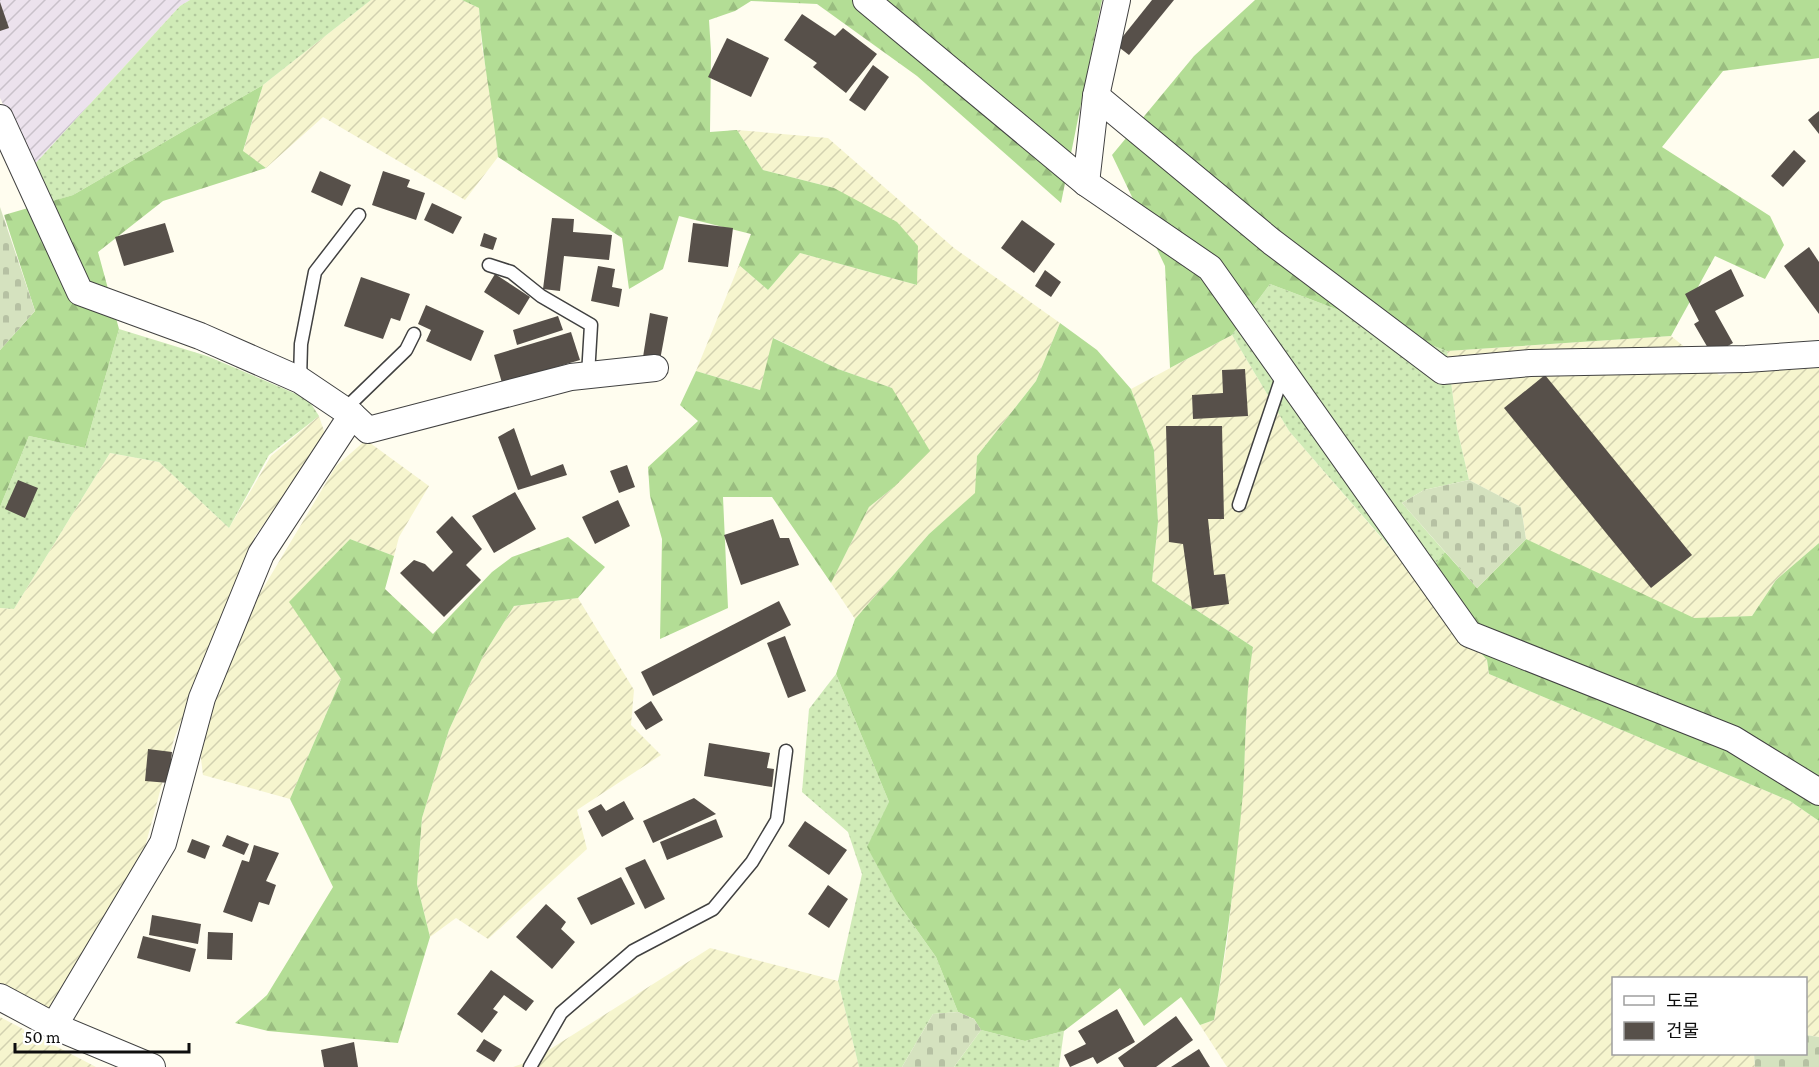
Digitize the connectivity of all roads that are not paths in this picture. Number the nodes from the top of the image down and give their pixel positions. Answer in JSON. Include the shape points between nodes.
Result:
{"nodes":[{"id":1,"x":866,"y":0,"type":"edge"},
{"id":2,"x":1117,"y":0,"type":"edge"},
{"id":3,"x":1096,"y":96,"type":"junction"},
{"id":4,"x":0,"y":118,"type":"edge"},
{"id":5,"x":1086,"y":183,"type":"junction"},
{"id":6,"x":359,"y":215,"type":"dead end"},
{"id":7,"x":489,"y":265,"type":"dead end"},
{"id":8,"x":414,"y":334,"type":"dead end"},
{"id":9,"x":1819,"y":354,"type":"edge"},
{"id":10,"x":655,"y":368,"type":"dead end"},
{"id":11,"x":1284,"y":373,"type":"junction"},
{"id":12,"x":588,"y":375,"type":"junction"},
{"id":13,"x":300,"y":380,"type":"junction"},
{"id":14,"x":348,"y":413,"type":"junction"},
{"id":15,"x":1239,"y":505,"type":"dead end"},
{"id":16,"x":786,"y":751,"type":"dead end"},
{"id":17,"x":1819,"y":792,"type":"edge"},
{"id":18,"x":0,"y":997,"type":"edge"},
{"id":19,"x":54,"y":1026,"type":"junction"},
{"id":20,"x":152,"y":1067,"type":"edge"},
{"id":21,"x":530,"y":1067,"type":"edge"}],
"edges":[{"from":1,"to":5,"type":"street"},
{"from":2,"to":3,"type":"street"},
{"from":3,"to":5,"type":"street"},
{"from":3,"to":9,"type":"street","via":[[1272,242],[1443,371],[1530,363]]},
{"from":4,"to":13,"type":"street","via":[[81,292],[200,336]]},
{"from":5,"to":11,"type":"street","via":[[1210,268]]},
{"from":6,"to":13,"type":"lane","via":[[315,272],[301,344]]},
{"from":7,"to":12,"type":"lane","via":[[511,272],[541,296],[591,325]]},
{"from":8,"to":14,"type":"lane","via":[[406,350]]},
{"from":10,"to":12,"type":"street"},
{"from":11,"to":15,"type":"lane"},
{"from":11,"to":17,"type":"street","via":[[1469,634],[1733,740]]},
{"from":12,"to":14,"type":"street","via":[[368,430]]},
{"from":13,"to":14,"type":"street"},
{"from":14,"to":19,"type":"street","via":[[261,554],[202,698],[163,843]]},
{"from":16,"to":21,"type":"lane","via":[[777,820],[752,862],[713,909],[633,951],[561,1013]]},
{"from":18,"to":19,"type":"street"},
{"from":19,"to":20,"type":"street"}]}
